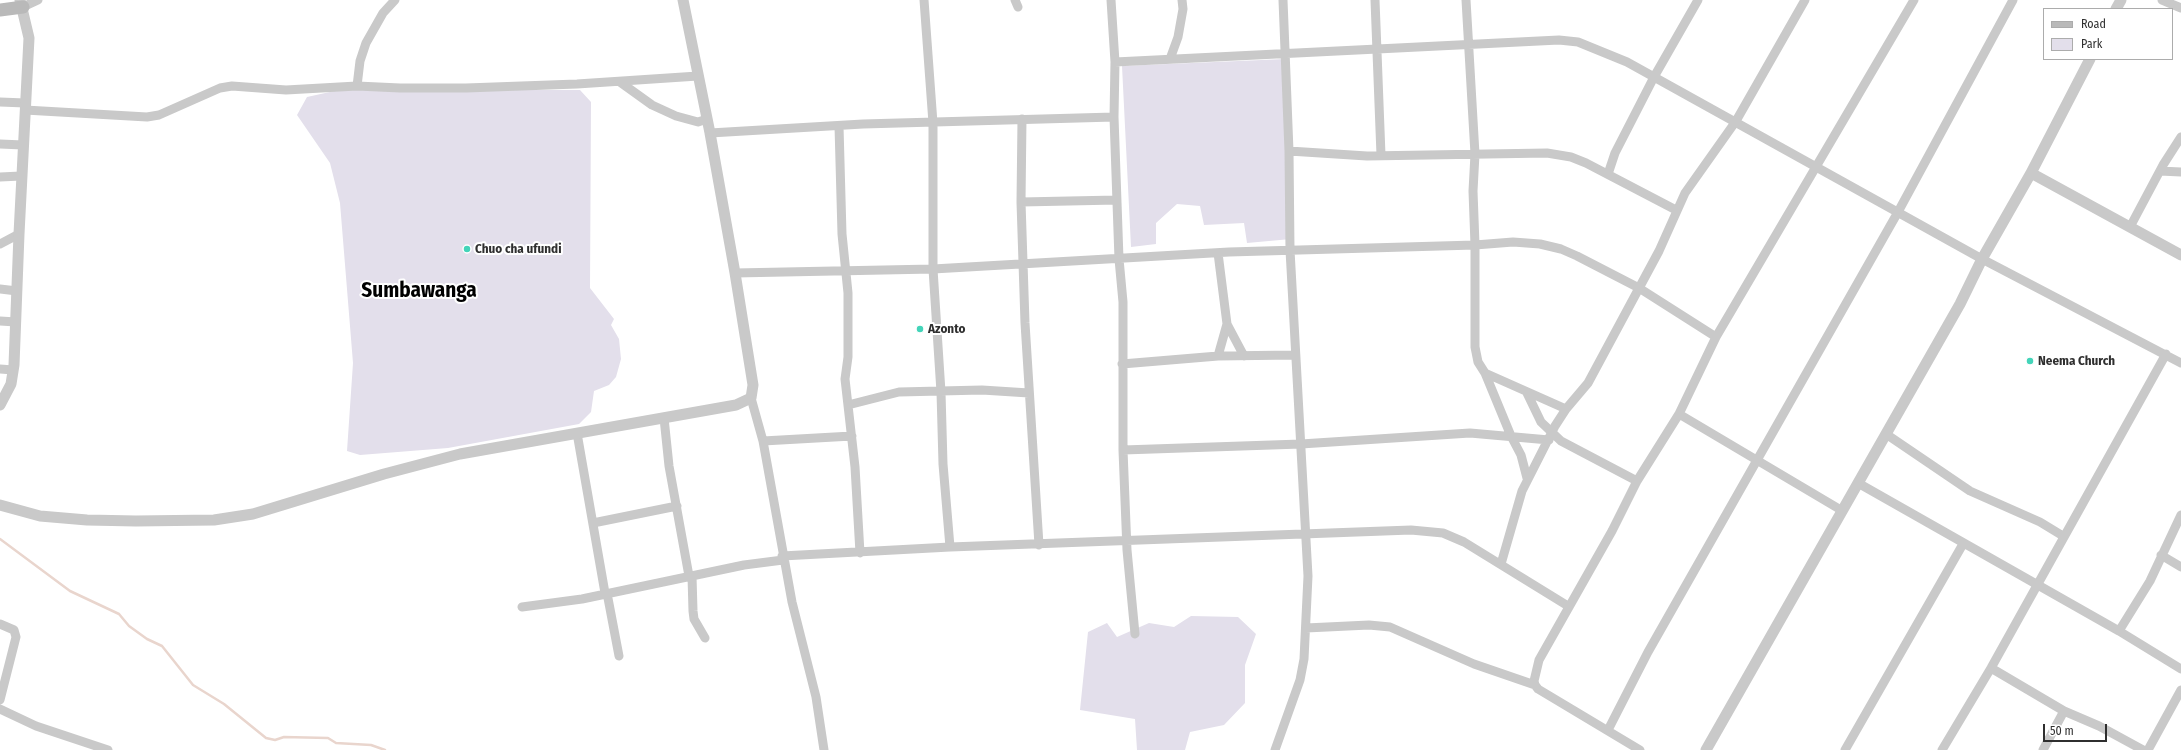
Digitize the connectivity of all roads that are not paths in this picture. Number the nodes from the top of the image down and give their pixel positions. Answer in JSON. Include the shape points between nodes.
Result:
{"nodes":[{"id":1,"x":38,"y":0,"type":"edge"},
{"id":2,"x":394,"y":0,"type":"edge"},
{"id":3,"x":682,"y":0,"type":"edge"},
{"id":4,"x":924,"y":0,"type":"edge"},
{"id":5,"x":1111,"y":0,"type":"edge"},
{"id":6,"x":1182,"y":0,"type":"edge"},
{"id":7,"x":1283,"y":0,"type":"edge"},
{"id":8,"x":1375,"y":0,"type":"edge"},
{"id":9,"x":1466,"y":0,"type":"edge"},
{"id":10,"x":1698,"y":0,"type":"edge"},
{"id":11,"x":1805,"y":0,"type":"edge"},
{"id":12,"x":1914,"y":0,"type":"edge"},
{"id":13,"x":2013,"y":0,"type":"edge"},
{"id":14,"x":2162,"y":0,"type":"edge"},
{"id":15,"x":21,"y":4,"type":"edge"},
{"id":16,"x":2177,"y":4,"type":"edge"},
{"id":17,"x":0,"y":10,"type":"edge"},
{"id":18,"x":1468,"y":46,"type":"junction"},
{"id":19,"x":1378,"y":50,"type":"junction"},
{"id":20,"x":1286,"y":54,"type":"junction"},
{"id":21,"x":1170,"y":59,"type":"junction"},
{"id":22,"x":2089,"y":60,"type":"edge"},
{"id":23,"x":1115,"y":62,"type":"junction"},
{"id":24,"x":698,"y":76,"type":"junction"},
{"id":25,"x":1654,"y":77,"type":"junction"},
{"id":26,"x":620,"y":82,"type":"junction"},
{"id":27,"x":357,"y":86,"type":"junction"},
{"id":28,"x":0,"y":102,"type":"edge"},
{"id":29,"x":25,"y":107,"type":"junction"},
{"id":30,"x":1114,"y":117,"type":"junction"},
{"id":31,"x":707,"y":119,"type":"junction"},
{"id":32,"x":1022,"y":119,"type":"junction"},
{"id":33,"x":1736,"y":121,"type":"junction"},
{"id":34,"x":933,"y":123,"type":"junction"},
{"id":35,"x":838,"y":126,"type":"junction"},
{"id":36,"x":710,"y":133,"type":"junction"},
{"id":37,"x":2181,"y":137,"type":"edge"},
{"id":38,"x":0,"y":144,"type":"edge"},
{"id":39,"x":23,"y":145,"type":"junction"},
{"id":40,"x":1289,"y":151,"type":"junction"},
{"id":41,"x":1475,"y":154,"type":"junction"},
{"id":42,"x":1381,"y":155,"type":"junction"},
{"id":43,"x":1815,"y":167,"type":"junction"},
{"id":44,"x":2160,"y":171,"type":"junction"},
{"id":45,"x":2181,"y":172,"type":"edge"},
{"id":46,"x":2031,"y":173,"type":"junction"},
{"id":47,"x":1608,"y":174,"type":"junction"},
{"id":48,"x":21,"y":176,"type":"junction"},
{"id":49,"x":0,"y":177,"type":"edge"},
{"id":50,"x":1117,"y":200,"type":"junction"},
{"id":51,"x":1021,"y":202,"type":"junction"},
{"id":52,"x":1676,"y":210,"type":"junction"},
{"id":53,"x":1898,"y":212,"type":"junction"},
{"id":54,"x":2130,"y":227,"type":"junction"},
{"id":55,"x":19,"y":234,"type":"junction"},
{"id":56,"x":0,"y":244,"type":"edge"},
{"id":57,"x":1475,"y":245,"type":"junction"},
{"id":58,"x":1290,"y":250,"type":"junction"},
{"id":59,"x":1218,"y":252,"type":"junction"},
{"id":60,"x":2181,"y":255,"type":"edge"},
{"id":61,"x":1119,"y":259,"type":"junction"},
{"id":62,"x":1982,"y":259,"type":"junction"},
{"id":63,"x":1024,"y":263,"type":"junction"},
{"id":64,"x":933,"y":269,"type":"junction"},
{"id":65,"x":845,"y":271,"type":"junction"},
{"id":66,"x":735,"y":273,"type":"junction"},
{"id":67,"x":1639,"y":288,"type":"junction"},
{"id":68,"x":0,"y":289,"type":"edge"},
{"id":69,"x":17,"y":291,"type":"junction"},
{"id":70,"x":0,"y":321,"type":"edge"},
{"id":71,"x":16,"y":322,"type":"junction"},
{"id":72,"x":1227,"y":324,"type":"junction"},
{"id":73,"x":1716,"y":337,"type":"junction"},
{"id":74,"x":2166,"y":354,"type":"junction"},
{"id":75,"x":1296,"y":355,"type":"junction"},
{"id":76,"x":1218,"y":356,"type":"junction"},
{"id":77,"x":1244,"y":356,"type":"junction"},
{"id":78,"x":2181,"y":363,"type":"edge"},
{"id":79,"x":1122,"y":364,"type":"junction"},
{"id":80,"x":0,"y":369,"type":"edge"},
{"id":81,"x":13,"y":370,"type":"junction"},
{"id":82,"x":1485,"y":373,"type":"junction"},
{"id":83,"x":941,"y":392,"type":"junction"},
{"id":84,"x":1029,"y":393,"type":"junction"},
{"id":85,"x":1527,"y":393,"type":"junction"},
{"id":86,"x":751,"y":398,"type":"junction"},
{"id":87,"x":0,"y":405,"type":"edge"},
{"id":88,"x":848,"y":405,"type":"junction"},
{"id":89,"x":1566,"y":409,"type":"junction"},
{"id":90,"x":1679,"y":414,"type":"junction"},
{"id":91,"x":664,"y":418,"type":"junction"},
{"id":92,"x":577,"y":433,"type":"junction"},
{"id":93,"x":1886,"y":434,"type":"junction"},
{"id":94,"x":852,"y":436,"type":"junction"},
{"id":95,"x":1510,"y":436,"type":"junction"},
{"id":96,"x":1550,"y":436,"type":"junction"},
{"id":97,"x":763,"y":442,"type":"junction"},
{"id":98,"x":1302,"y":444,"type":"junction"},
{"id":99,"x":1123,"y":450,"type":"junction"},
{"id":100,"x":1758,"y":460,"type":"junction"},
{"id":101,"x":1527,"y":478,"type":"junction"},
{"id":102,"x":1637,"y":481,"type":"junction"},
{"id":103,"x":1858,"y":483,"type":"junction"},
{"id":104,"x":0,"y":506,"type":"edge"},
{"id":105,"x":677,"y":506,"type":"junction"},
{"id":106,"x":1842,"y":510,"type":"junction"},
{"id":107,"x":2181,"y":515,"type":"edge"},
{"id":108,"x":593,"y":523,"type":"junction"},
{"id":109,"x":1306,"y":534,"type":"junction"},
{"id":110,"x":2063,"y":536,"type":"junction"},
{"id":111,"x":1126,"y":540,"type":"junction"},
{"id":112,"x":1964,"y":544,"type":"junction"},
{"id":113,"x":1039,"y":545,"type":"junction"},
{"id":114,"x":950,"y":547,"type":"junction"},
{"id":115,"x":860,"y":553,"type":"junction"},
{"id":116,"x":2161,"y":556,"type":"junction"},
{"id":117,"x":783,"y":558,"type":"junction"},
{"id":118,"x":1501,"y":564,"type":"junction"},
{"id":119,"x":2181,"y":567,"type":"edge"},
{"id":120,"x":691,"y":576,"type":"junction"},
{"id":121,"x":2036,"y":585,"type":"junction"},
{"id":122,"x":606,"y":593,"type":"junction"},
{"id":123,"x":1568,"y":606,"type":"junction"},
{"id":124,"x":522,"y":607,"type":"dead end"},
{"id":125,"x":0,"y":624,"type":"edge"},
{"id":126,"x":1306,"y":628,"type":"junction"},
{"id":127,"x":2118,"y":632,"type":"junction"},
{"id":128,"x":1135,"y":634,"type":"dead end"},
{"id":129,"x":705,"y":638,"type":"dead end"},
{"id":130,"x":618,"y":656,"type":"dead end"},
{"id":131,"x":1991,"y":668,"type":"junction"},
{"id":132,"x":2181,"y":669,"type":"edge"},
{"id":133,"x":1534,"y":685,"type":"junction"},
{"id":134,"x":2181,"y":690,"type":"edge"},
{"id":135,"x":0,"y":700,"type":"edge"},
{"id":136,"x":0,"y":709,"type":"edge"},
{"id":137,"x":2064,"y":711,"type":"junction"},
{"id":138,"x":1608,"y":730,"type":"junction"},
{"id":139,"x":108,"y":750,"type":"edge"},
{"id":140,"x":824,"y":750,"type":"edge"},
{"id":141,"x":1274,"y":750,"type":"edge"},
{"id":142,"x":1640,"y":750,"type":"edge"},
{"id":143,"x":1706,"y":750,"type":"edge"},
{"id":144,"x":1845,"y":750,"type":"edge"},
{"id":145,"x":1942,"y":750,"type":"edge"},
{"id":146,"x":2044,"y":750,"type":"edge"},
{"id":147,"x":2143,"y":750,"type":"edge"},
{"id":148,"x":2148,"y":750,"type":"edge"}],
"edges":[{"from":1,"to":15,"type":"street"},
{"from":2,"to":27,"type":"street","via":[[383,13],[366,43],[360,61]]},
{"from":3,"to":24,"type":"street"},
{"from":4,"to":34,"type":"street"},
{"from":5,"to":23,"type":"street"},
{"from":6,"to":21,"type":"street","via":[[1178,37]]},
{"from":7,"to":20,"type":"street"},
{"from":8,"to":19,"type":"street"},
{"from":9,"to":18,"type":"street"},
{"from":10,"to":25,"type":"street"},
{"from":11,"to":33,"type":"street"},
{"from":12,"to":43,"type":"street"},
{"from":13,"to":53,"type":"street"},
{"from":14,"to":16,"type":"street"},
{"from":15,"to":17,"type":"main road"},
{"from":15,"to":29,"type":"street","via":[[29,38]]},
{"from":18,"to":19,"type":"street"},
{"from":18,"to":25,"type":"street","via":[[1559,40],[1578,42],[1627,62]]},
{"from":18,"to":41,"type":"street"},
{"from":19,"to":20,"type":"street"},
{"from":19,"to":42,"type":"street"},
{"from":20,"to":21,"type":"street"},
{"from":20,"to":40,"type":"street"},
{"from":21,"to":23,"type":"street"},
{"from":22,"to":46,"type":"street"},
{"from":23,"to":30,"type":"street"},
{"from":24,"to":26,"type":"street"},
{"from":24,"to":31,"type":"street"},
{"from":25,"to":33,"type":"street"},
{"from":25,"to":47,"type":"street","via":[[1615,153]]},
{"from":26,"to":27,"type":"street","via":[[466,88]]},
{"from":26,"to":31,"type":"street","via":[[652,105],[676,116],[698,122]]},
{"from":27,"to":29,"type":"street","via":[[286,90],[242,86],[220,88],[159,115],[147,117]]},
{"from":28,"to":29,"type":"street"},
{"from":29,"to":39,"type":"street"},
{"from":30,"to":32,"type":"street"},
{"from":30,"to":50,"type":"street"},
{"from":31,"to":36,"type":"street"},
{"from":32,"to":34,"type":"street"},
{"from":32,"to":51,"type":"street"},
{"from":33,"to":43,"type":"street"},
{"from":33,"to":52,"type":"street","via":[[1685,193]]},
{"from":34,"to":35,"type":"street"},
{"from":34,"to":64,"type":"street"},
{"from":35,"to":36,"type":"street"},
{"from":35,"to":65,"type":"street"},
{"from":36,"to":66,"type":"street"},
{"from":37,"to":44,"type":"street"},
{"from":38,"to":39,"type":"street"},
{"from":39,"to":48,"type":"street"},
{"from":40,"to":42,"type":"street"},
{"from":40,"to":58,"type":"street"},
{"from":41,"to":42,"type":"street"},
{"from":41,"to":47,"type":"street","via":[[1547,153],[1571,157]]},
{"from":41,"to":57,"type":"street"},
{"from":43,"to":53,"type":"street"},
{"from":43,"to":73,"type":"street"},
{"from":44,"to":45,"type":"street"},
{"from":44,"to":54,"type":"street"},
{"from":46,"to":54,"type":"street"},
{"from":46,"to":62,"type":"street"},
{"from":47,"to":52,"type":"street"},
{"from":48,"to":49,"type":"street"},
{"from":48,"to":55,"type":"street"},
{"from":50,"to":51,"type":"street"},
{"from":50,"to":61,"type":"street"},
{"from":51,"to":63,"type":"street"},
{"from":52,"to":67,"type":"street","via":[[1659,251]]},
{"from":53,"to":62,"type":"street"},
{"from":53,"to":100,"type":"street"},
{"from":54,"to":60,"type":"street"},
{"from":55,"to":56,"type":"street"},
{"from":55,"to":69,"type":"street"},
{"from":57,"to":58,"type":"street"},
{"from":57,"to":67,"type":"street","via":[[1513,242],[1561,249]]},
{"from":57,"to":82,"type":"street","via":[[1475,347],[1478,362]]},
{"from":58,"to":59,"type":"street"},
{"from":58,"to":75,"type":"street"},
{"from":59,"to":61,"type":"street"},
{"from":59,"to":72,"type":"street"},
{"from":61,"to":63,"type":"street"},
{"from":61,"to":79,"type":"street","via":[[1123,302]]},
{"from":62,"to":74,"type":"street"},
{"from":62,"to":93,"type":"street","via":[[1960,304]]},
{"from":63,"to":64,"type":"street"},
{"from":63,"to":84,"type":"street"},
{"from":64,"to":65,"type":"street"},
{"from":64,"to":83,"type":"street"},
{"from":65,"to":66,"type":"street"},
{"from":65,"to":88,"type":"street","via":[[848,293],[848,358],[845,379]]},
{"from":66,"to":86,"type":"street","via":[[753,386]]},
{"from":67,"to":73,"type":"street"},
{"from":67,"to":89,"type":"street","via":[[1588,383]]},
{"from":68,"to":69,"type":"street"},
{"from":69,"to":71,"type":"street"},
{"from":70,"to":71,"type":"street"},
{"from":71,"to":81,"type":"street"},
{"from":72,"to":76,"type":"street"},
{"from":72,"to":77,"type":"street"},
{"from":73,"to":90,"type":"street"},
{"from":74,"to":78,"type":"street"},
{"from":74,"to":110,"type":"street"},
{"from":75,"to":77,"type":"street"},
{"from":75,"to":98,"type":"street"},
{"from":76,"to":77,"type":"street"},
{"from":76,"to":79,"type":"street"},
{"from":79,"to":99,"type":"street"},
{"from":80,"to":81,"type":"street"},
{"from":81,"to":87,"type":"street","via":[[11,384]]},
{"from":82,"to":85,"type":"street"},
{"from":82,"to":95,"type":"street"},
{"from":83,"to":84,"type":"street","via":[[982,390]]},
{"from":83,"to":88,"type":"street","via":[[899,392]]},
{"from":83,"to":114,"type":"street","via":[[943,464]]},
{"from":84,"to":113,"type":"street"},
{"from":85,"to":89,"type":"street"},
{"from":85,"to":96,"type":"street","via":[[1540,422]]},
{"from":86,"to":91,"type":"street","via":[[736,405]]},
{"from":86,"to":97,"type":"street"},
{"from":88,"to":94,"type":"street"},
{"from":89,"to":96,"type":"street"},
{"from":90,"to":100,"type":"street"},
{"from":90,"to":102,"type":"street"},
{"from":91,"to":92,"type":"street"},
{"from":91,"to":105,"type":"street"},
{"from":92,"to":104,"type":"street","via":[[460,454],[253,514],[214,520],[86,520],[40,516]]},
{"from":92,"to":108,"type":"street"},
{"from":93,"to":103,"type":"street"},
{"from":93,"to":110,"type":"street","via":[[1970,491],[2040,522]]},
{"from":94,"to":97,"type":"street"},
{"from":94,"to":115,"type":"street"},
{"from":95,"to":96,"type":"street"},
{"from":95,"to":98,"type":"street","via":[[1486,433],[1449,434]]},
{"from":95,"to":101,"type":"street","via":[[1521,455]]},
{"from":96,"to":101,"type":"street"},
{"from":96,"to":102,"type":"street"},
{"from":97,"to":117,"type":"street"},
{"from":98,"to":99,"type":"street"},
{"from":98,"to":109,"type":"street"},
{"from":99,"to":111,"type":"street"},
{"from":100,"to":106,"type":"street"},
{"from":100,"to":138,"type":"street","via":[[1648,652]]},
{"from":101,"to":118,"type":"street"},
{"from":102,"to":123,"type":"street","via":[[1612,531]]},
{"from":103,"to":106,"type":"street"},
{"from":103,"to":112,"type":"street"},
{"from":105,"to":108,"type":"street"},
{"from":105,"to":120,"type":"street"},
{"from":106,"to":143,"type":"street"},
{"from":107,"to":116,"type":"street"},
{"from":108,"to":122,"type":"street"},
{"from":109,"to":111,"type":"street"},
{"from":109,"to":118,"type":"street","via":[[1411,530],[1443,533]]},
{"from":109,"to":126,"type":"street"},
{"from":110,"to":121,"type":"street"},
{"from":111,"to":113,"type":"street"},
{"from":111,"to":128,"type":"street"},
{"from":112,"to":121,"type":"street"},
{"from":112,"to":144,"type":"street"},
{"from":113,"to":114,"type":"street"},
{"from":114,"to":115,"type":"street"},
{"from":115,"to":117,"type":"street"},
{"from":116,"to":119,"type":"street"},
{"from":116,"to":127,"type":"street","via":[[2150,581]]},
{"from":117,"to":120,"type":"street"},
{"from":117,"to":140,"type":"street","via":[[816,697]]},
{"from":118,"to":123,"type":"street"},
{"from":120,"to":122,"type":"street"},
{"from":120,"to":129,"type":"street","via":[[693,611]]},
{"from":121,"to":127,"type":"street"},
{"from":121,"to":131,"type":"street"},
{"from":122,"to":124,"type":"street","via":[[582,600]]},
{"from":122,"to":130,"type":"street"},
{"from":123,"to":133,"type":"street","via":[[1539,660]]},
{"from":125,"to":135,"type":"street","via":[[14,630],[16,637]]},
{"from":126,"to":133,"type":"street","via":[[1353,625],[1390,627],[1474,664]]},
{"from":126,"to":141,"type":"street","via":[[1300,680]]},
{"from":127,"to":132,"type":"street"},
{"from":131,"to":137,"type":"street"},
{"from":131,"to":145,"type":"street"},
{"from":133,"to":138,"type":"street"},
{"from":134,"to":148,"type":"street"},
{"from":136,"to":139,"type":"street","via":[[36,726]]},
{"from":137,"to":146,"type":"street"},
{"from":137,"to":147,"type":"street","via":[[2099,726]]},
{"from":138,"to":142,"type":"street"}]}
